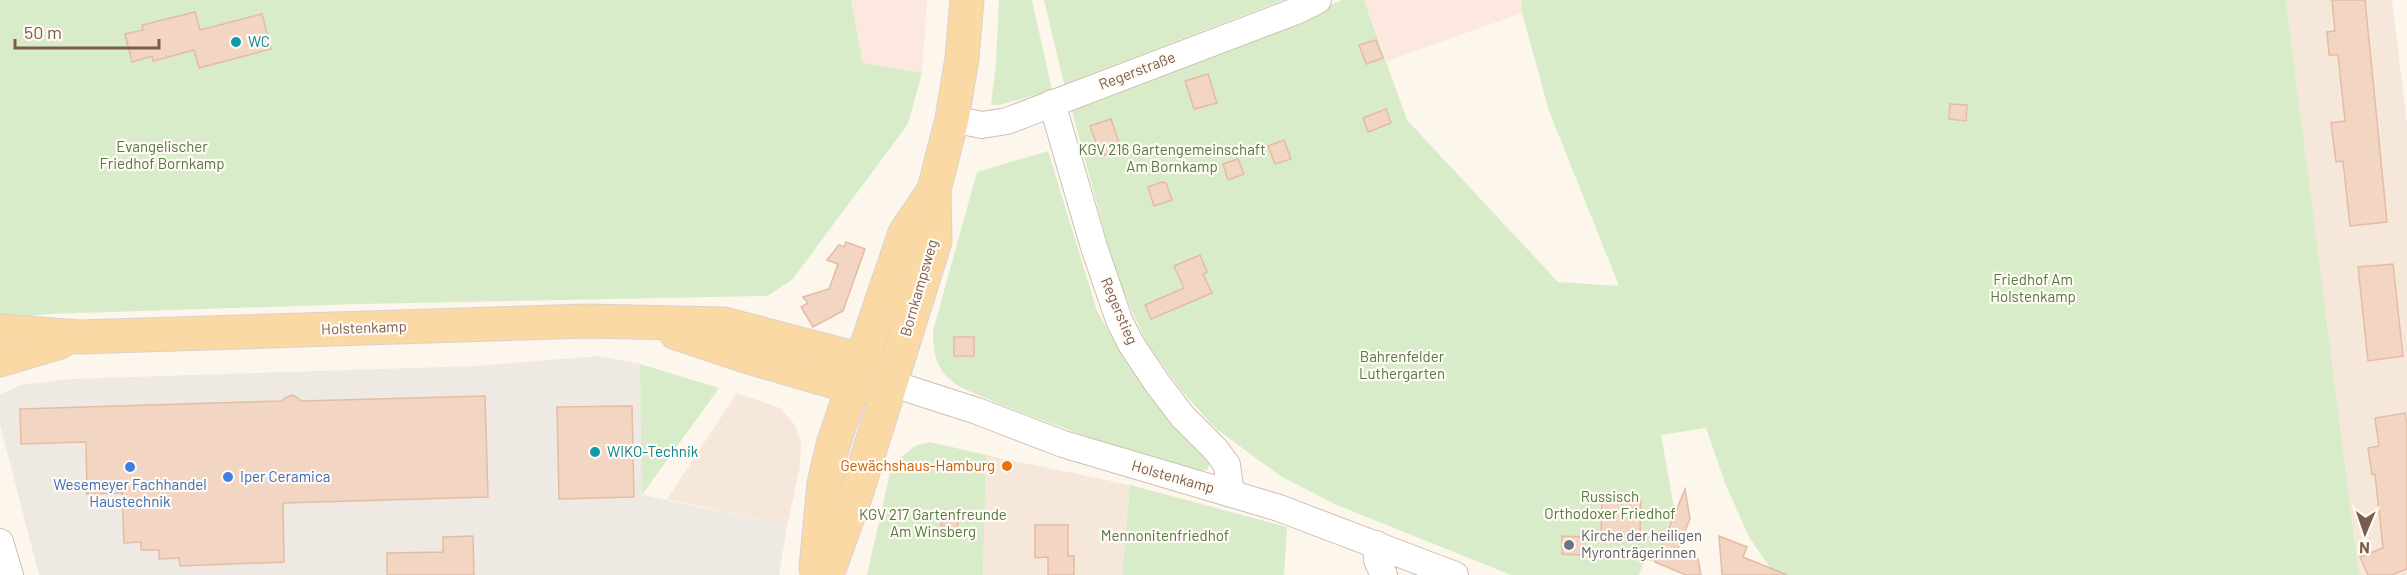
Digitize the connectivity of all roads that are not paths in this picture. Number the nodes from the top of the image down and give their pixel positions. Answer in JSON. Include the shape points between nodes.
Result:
{"nodes":[{"id":1,"x":967,"y":0,"type":"edge"},
{"id":2,"x":1318,"y":0,"type":"edge"},
{"id":3,"x":1052,"y":103,"type":"junction"},
{"id":4,"x":952,"y":119,"type":"junction"},
{"id":5,"x":934,"y":190,"type":"junction"},
{"id":6,"x":0,"y":331,"type":"edge"},
{"id":7,"x":79,"y":337,"type":"junction"},
{"id":8,"x":0,"y":360,"type":"edge"},
{"id":9,"x":857,"y":373,"type":"junction"},
{"id":10,"x":890,"y":383,"type":"junction"},
{"id":11,"x":1231,"y":494,"type":"junction"},
{"id":12,"x":0,"y":542,"type":"edge"},
{"id":13,"x":1376,"y":544,"type":"junction"},
{"id":14,"x":10,"y":575,"type":"edge"},
{"id":15,"x":815,"y":575,"type":"edge"},
{"id":16,"x":827,"y":575,"type":"edge"},
{"id":17,"x":1384,"y":575,"type":"edge"},
{"id":18,"x":1455,"y":575,"type":"edge"}],
"edges":[{"from":1,"to":4,"type":"main road","name":"Bornkampsweg"},
{"from":2,"to":3,"type":"street","name":"Regerstraße"},
{"from":3,"to":4,"type":"street","name":"Regerstraße","via":[[982,125]]},
{"from":3,"to":11,"type":"street","name":"Regerstieg","via":[[1119,320],[1157,383],[1227,465]]},
{"from":4,"to":5,"type":"main road","name":"Bornkampsweg"},
{"from":5,"to":9,"type":"main road","name":"Bornkampsweg","via":[[905,233]]},
{"from":5,"to":10,"type":"main road","name":"Bornkampsweg","via":[[935,241]]},
{"from":6,"to":7,"type":"main road","name":"Holstenkamp"},
{"from":7,"to":8,"type":"main road","name":"Holstenkamp"},
{"from":7,"to":9,"type":"main road","name":"Holstenkamp","via":[[586,321],[649,323],[742,355]]},
{"from":9,"to":10,"type":"main road","name":"Holstenkamp"},
{"from":9,"to":15,"type":"main road","name":"Bornkampsweg","via":[[824,484]]},
{"from":10,"to":11,"type":"street","name":"Holstenkamp","via":[[1063,444]]},
{"from":10,"to":16,"type":"main road","name":"Bornkampsweg"},
{"from":11,"to":13,"type":"street","name":"Holstenkamp"},
{"from":12,"to":14,"type":"street"},
{"from":13,"to":17,"type":"street","via":[[1377,560]]},
{"from":13,"to":18,"type":"street","name":"Holstenkamp"}]}
